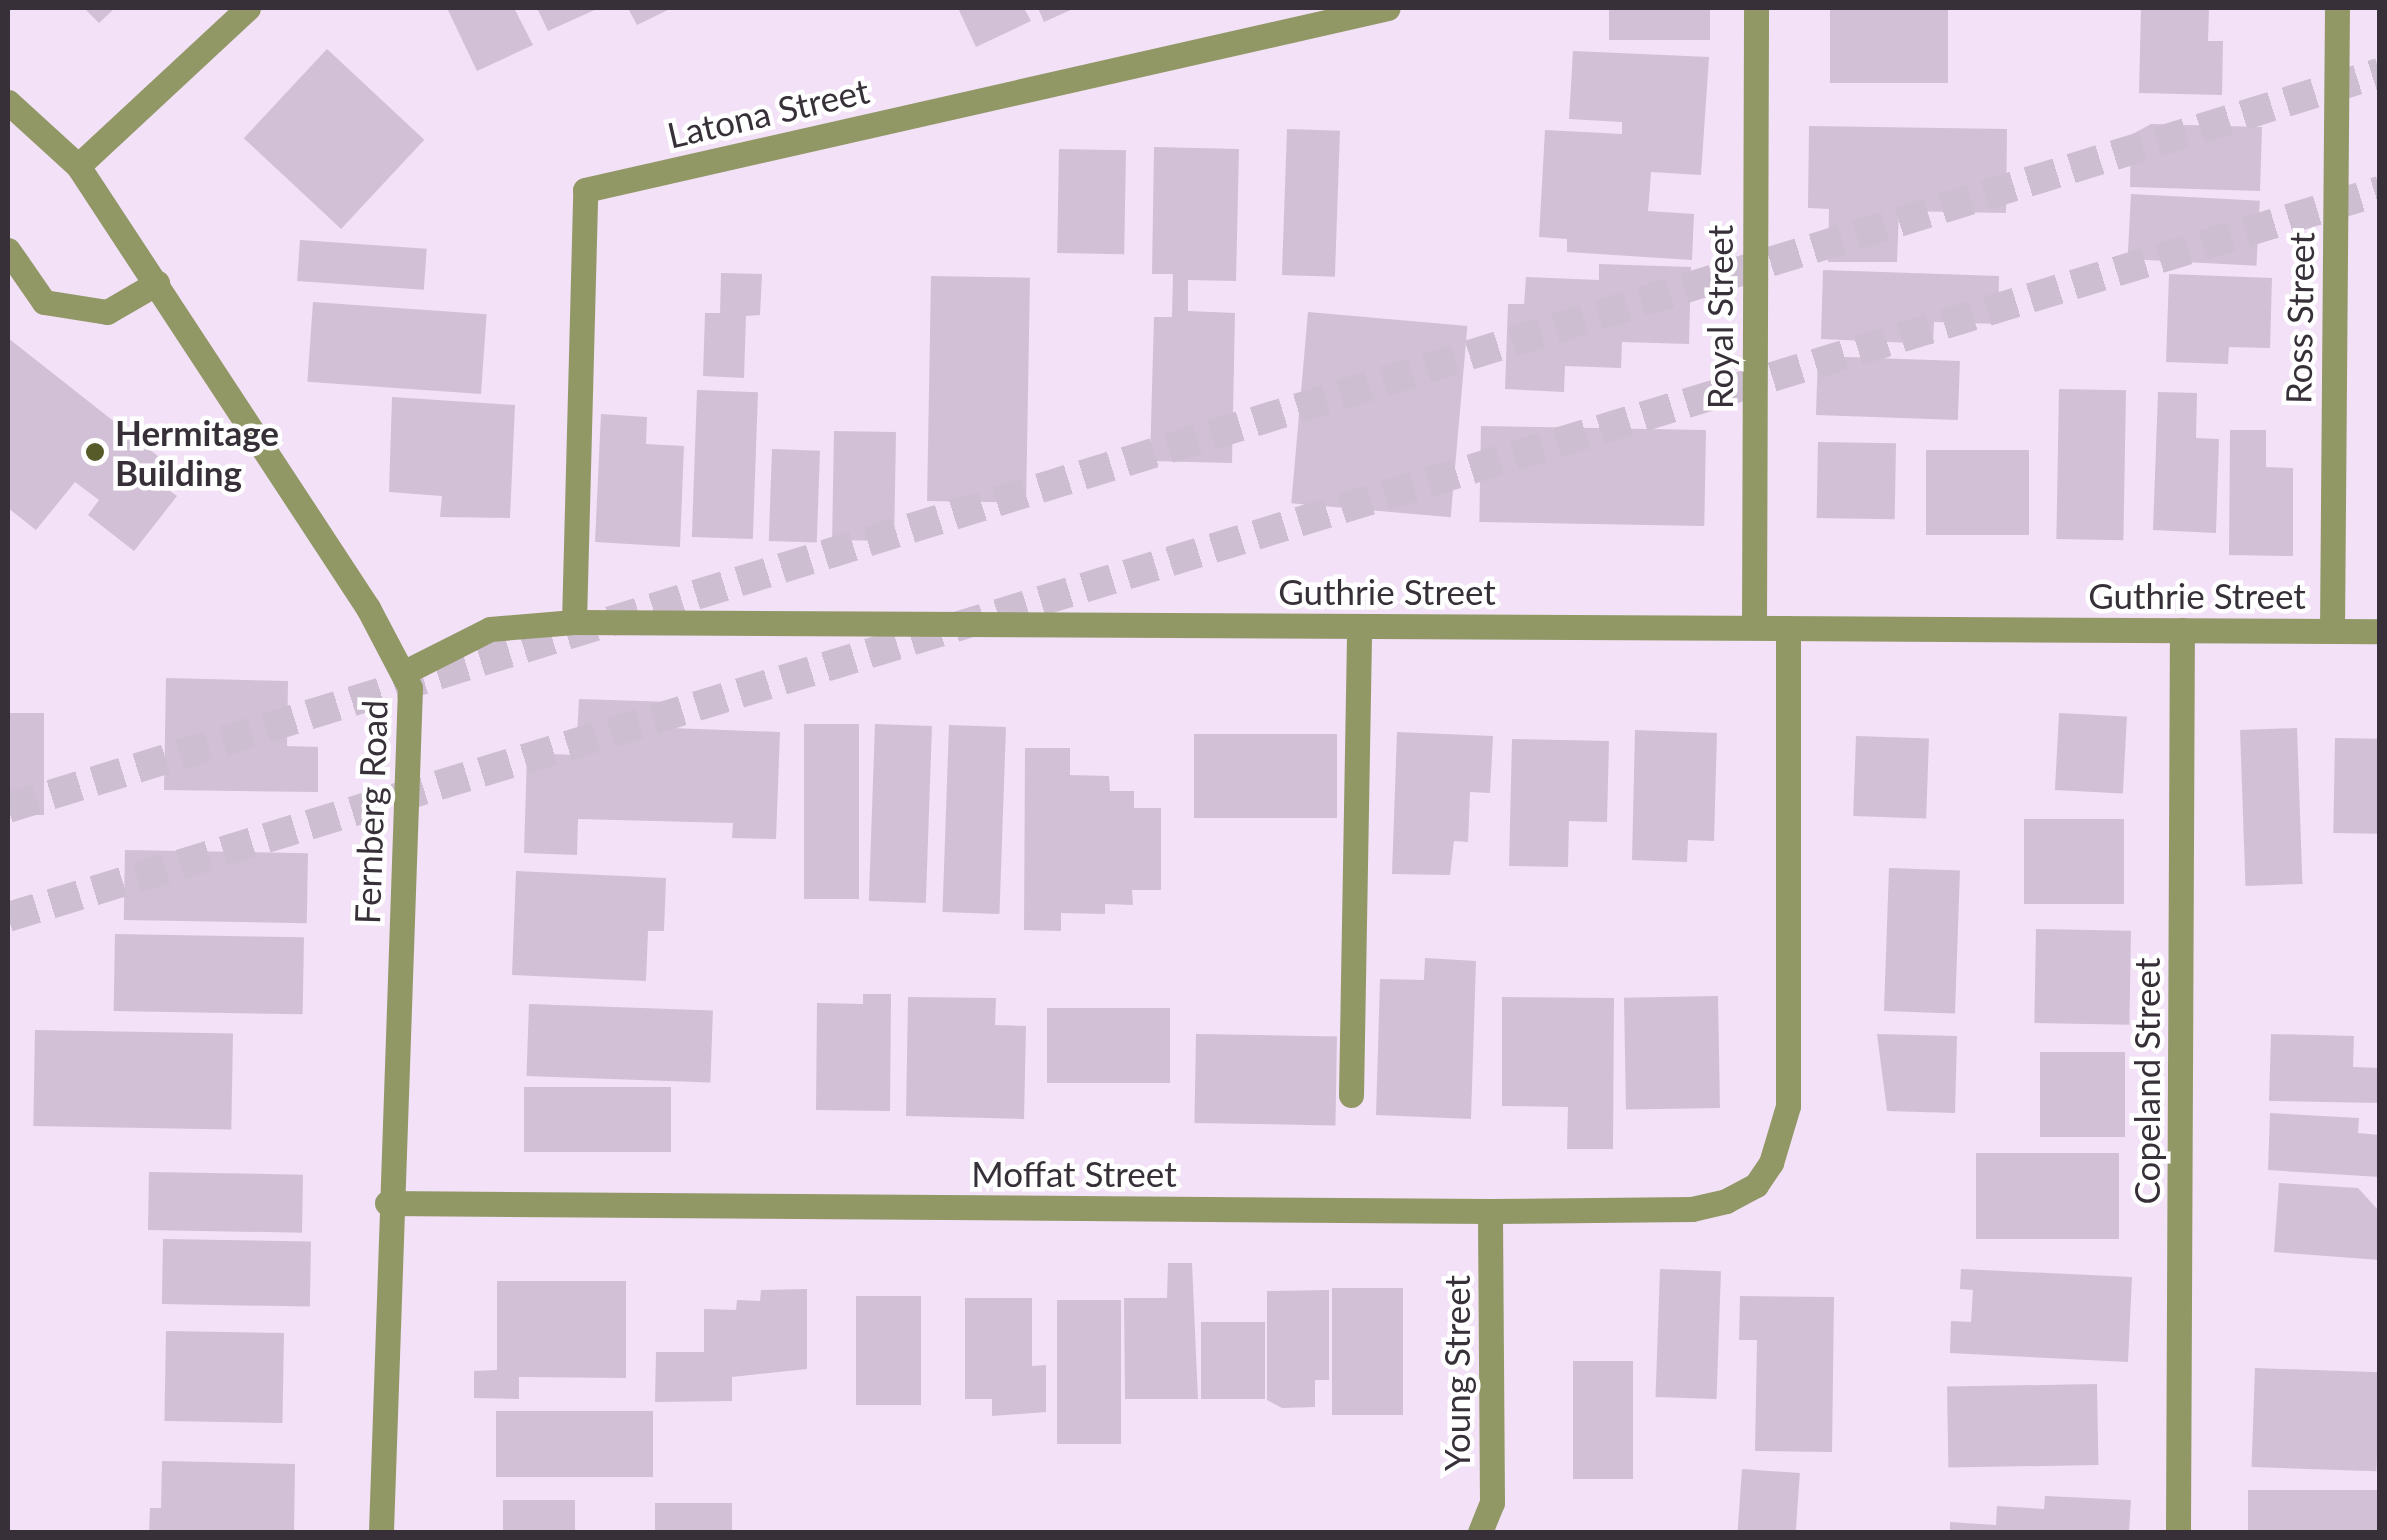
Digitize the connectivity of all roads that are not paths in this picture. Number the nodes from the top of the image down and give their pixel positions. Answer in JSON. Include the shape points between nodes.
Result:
{"nodes":[{"id":1,"x":248,"y":8,"type":"edge"},
{"id":2,"x":1388,"y":8,"type":"edge"},
{"id":3,"x":1756,"y":8,"type":"edge"},
{"id":4,"x":2337,"y":8,"type":"edge"},
{"id":5,"x":8,"y":102,"type":"edge"},
{"id":6,"x":78,"y":166,"type":"junction"},
{"id":7,"x":8,"y":250,"type":"edge"},
{"id":8,"x":157,"y":284,"type":"junction"},
{"id":9,"x":574,"y":622,"type":"junction"},
{"id":10,"x":1358,"y":626,"type":"junction"},
{"id":11,"x":1754,"y":627,"type":"junction"},
{"id":12,"x":1788,"y":628,"type":"junction"},
{"id":13,"x":2182,"y":630,"type":"junction"},
{"id":14,"x":2332,"y":630,"type":"junction"},
{"id":15,"x":2380,"y":631,"type":"edge"},
{"id":16,"x":406,"y":672,"type":"junction"},
{"id":17,"x":1351,"y":1095,"type":"dead end"},
{"id":18,"x":387,"y":1203,"type":"junction"},
{"id":19,"x":1490,"y":1211,"type":"junction"},
{"id":20,"x":381,"y":1532,"type":"edge"},
{"id":21,"x":1480,"y":1532,"type":"edge"},
{"id":22,"x":2178,"y":1532,"type":"edge"}],
"edges":[{"from":1,"to":6,"type":"street"},
{"from":2,"to":9,"type":"street","name":"Latona Street","via":[[585,190]]},
{"from":3,"to":11,"type":"street","name":"Royal Street"},
{"from":4,"to":14,"type":"street","name":"Ross Street"},
{"from":5,"to":6,"type":"street","name":"Fernberg Road"},
{"from":6,"to":8,"type":"street","name":"Fernberg Road"},
{"from":7,"to":8,"type":"street","via":[[44,302],[107,312]]},
{"from":8,"to":16,"type":"street","name":"Fernberg Road"},
{"from":9,"to":10,"type":"street","name":"Guthrie Street"},
{"from":9,"to":16,"type":"street","name":"Guthrie Street","via":[[490,629]]},
{"from":10,"to":11,"type":"street","name":"Guthrie Street"},
{"from":10,"to":17,"type":"street"},
{"from":11,"to":12,"type":"street","name":"Guthrie Street"},
{"from":12,"to":13,"type":"street","name":"Guthrie Street"},
{"from":12,"to":19,"type":"street","name":"Moffat Street","via":[[1788,1106],[1756,1185],[1692,1210]]},
{"from":13,"to":14,"type":"street","name":"Guthrie Street"},
{"from":13,"to":22,"type":"street","name":"Copeland Street"},
{"from":14,"to":15,"type":"street","name":"Guthrie Street"},
{"from":16,"to":18,"type":"street","name":"Fernberg Road","via":[[411,735]]},
{"from":18,"to":19,"type":"street","name":"Moffat Street"},
{"from":18,"to":20,"type":"street","name":"Fernberg Road"},
{"from":19,"to":21,"type":"street","name":"Young Street","via":[[1492,1503]]}]}
